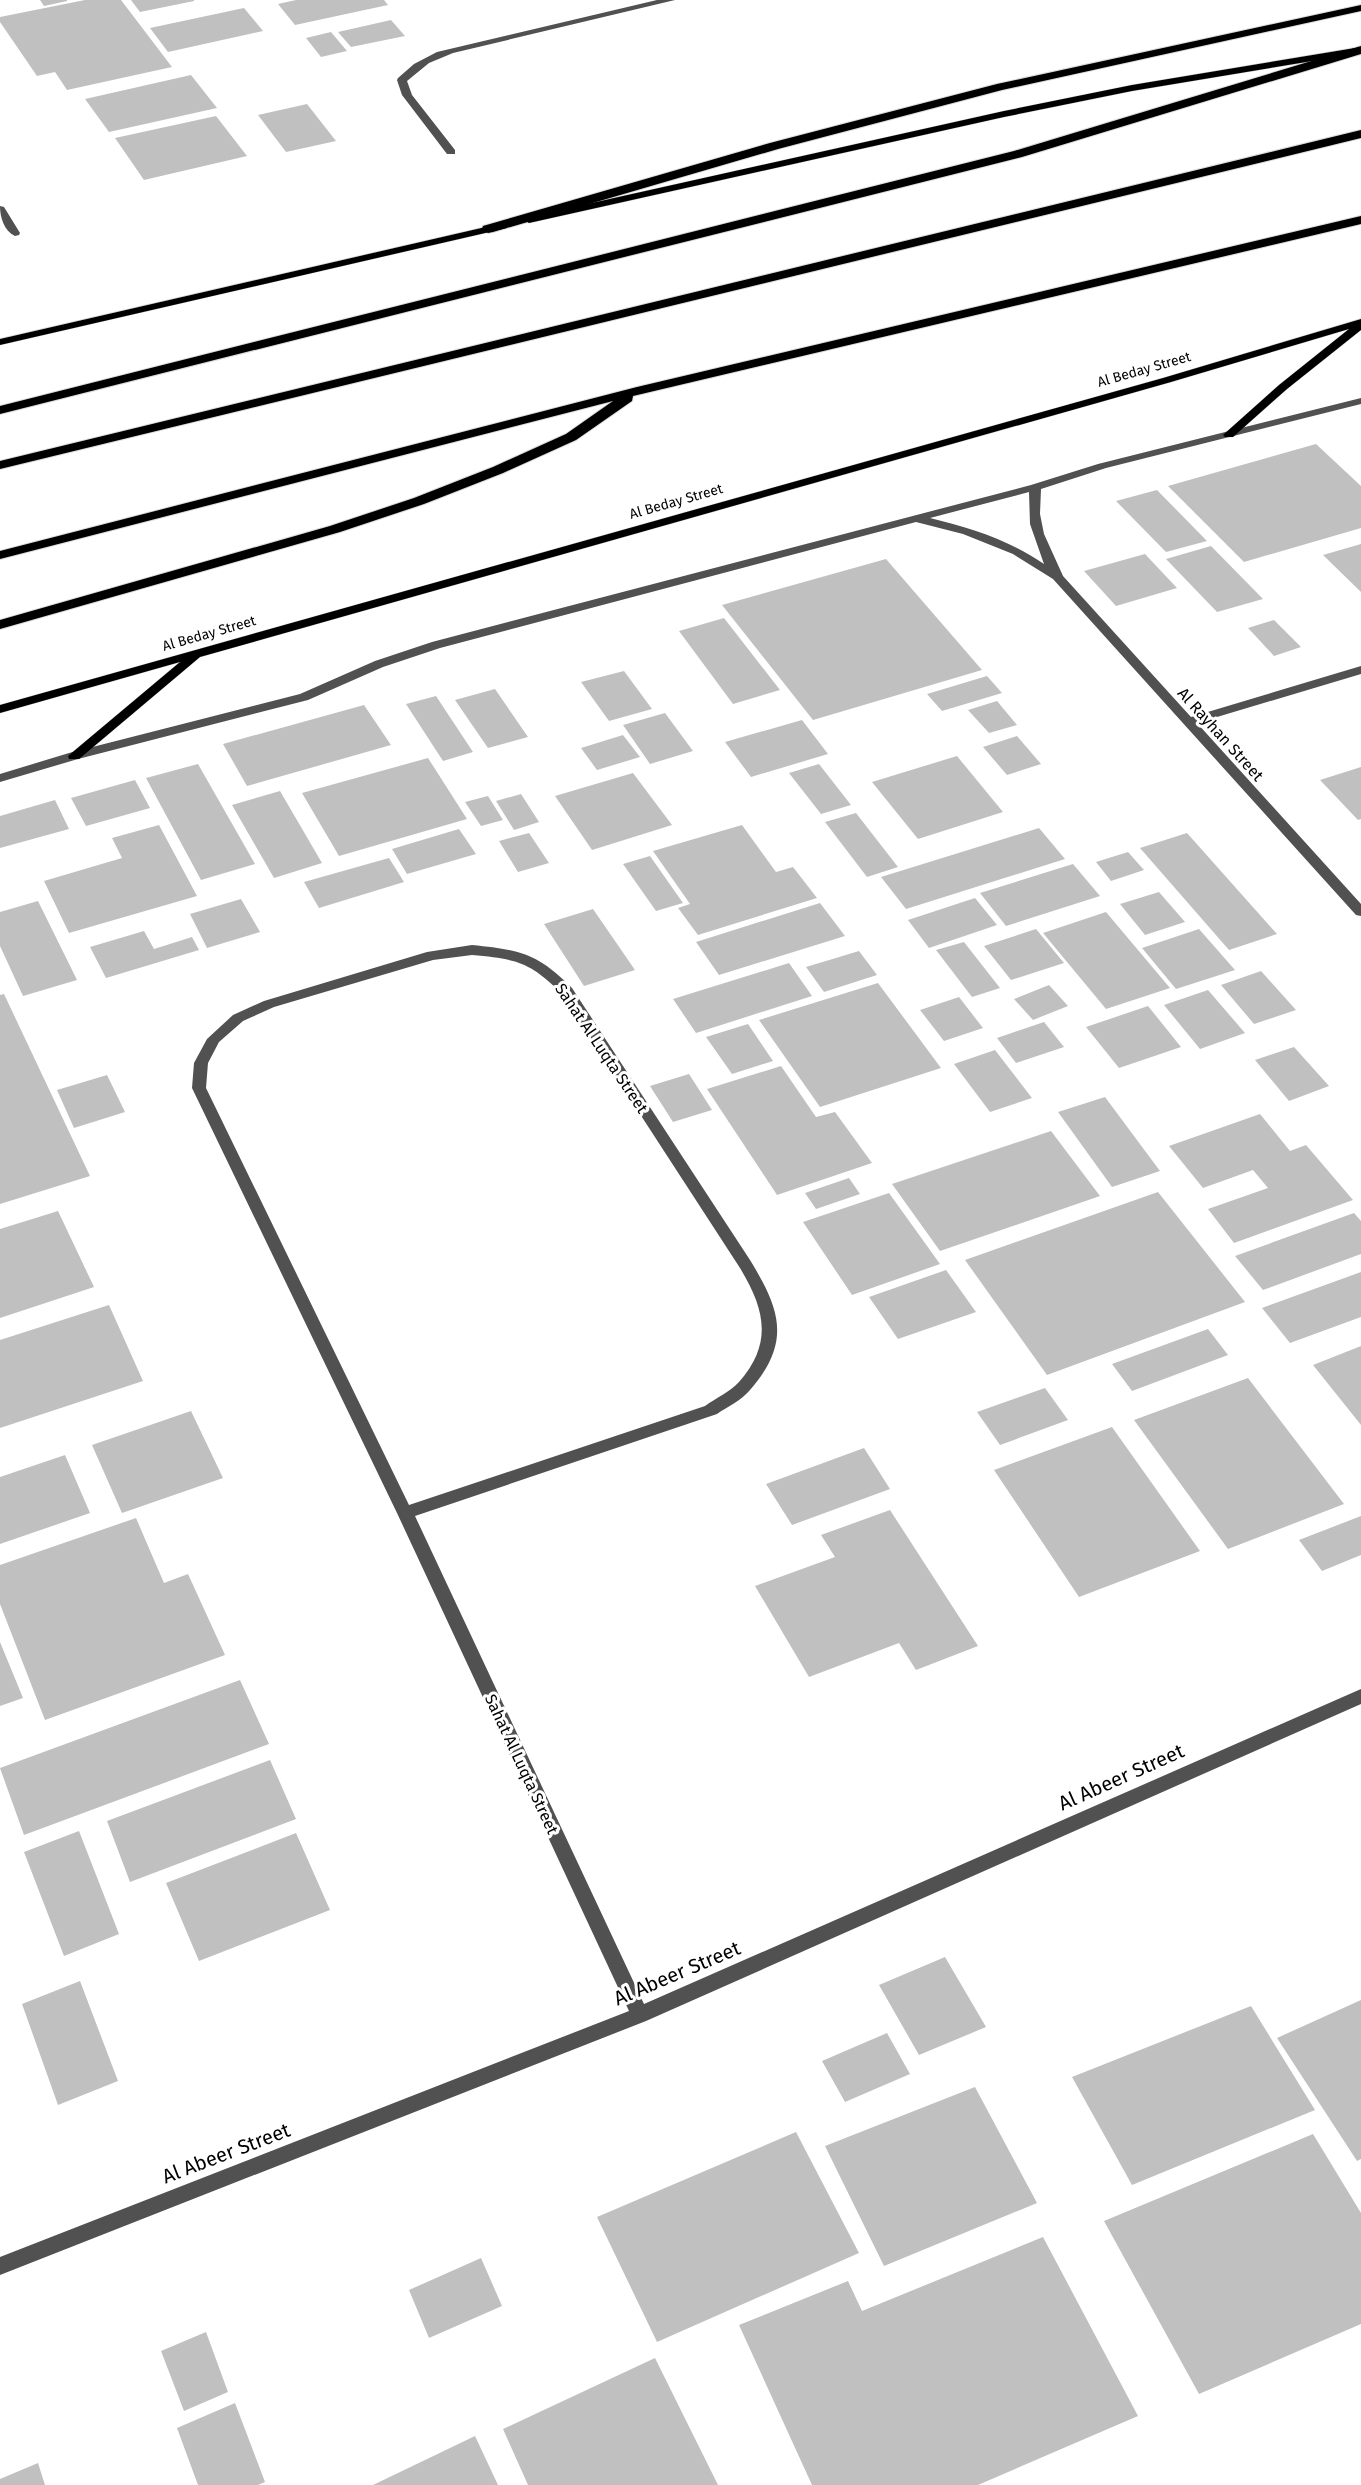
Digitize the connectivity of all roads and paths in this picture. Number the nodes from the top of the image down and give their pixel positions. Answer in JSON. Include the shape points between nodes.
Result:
{"nodes":[{"id":1,"x":670,"y":0,"type":"edge"},
{"id":2,"x":1361,"y":8,"type":"edge"},
{"id":3,"x":1361,"y":50,"type":"edge"},
{"id":4,"x":1361,"y":134,"type":"edge"},
{"id":5,"x":451,"y":152,"type":"dead end"},
{"id":6,"x":0,"y":209,"type":"edge"},
{"id":7,"x":1361,"y":220,"type":"edge"},
{"id":8,"x":488,"y":229,"type":"junction"},
{"id":9,"x":15,"y":233,"type":"dead end"},
{"id":10,"x":1361,"y":324,"type":"edge"},
{"id":11,"x":0,"y":342,"type":"edge"},
{"id":12,"x":637,"y":391,"type":"junction"},
{"id":13,"x":1361,"y":401,"type":"edge"},
{"id":14,"x":0,"y":410,"type":"edge"},
{"id":15,"x":1229,"y":435,"type":"junction"},
{"id":16,"x":0,"y":465,"type":"edge"},
{"id":17,"x":1035,"y":486,"type":"junction"},
{"id":18,"x":913,"y":518,"type":"junction"},
{"id":19,"x":0,"y":555,"type":"edge"},
{"id":20,"x":1058,"y":578,"type":"junction"},
{"id":21,"x":0,"y":625,"type":"edge"},
{"id":22,"x":199,"y":652,"type":"junction"},
{"id":23,"x":1361,"y":670,"type":"edge"},
{"id":24,"x":0,"y":709,"type":"edge"},
{"id":25,"x":1188,"y":722,"type":"junction"},
{"id":26,"x":74,"y":756,"type":"junction"},
{"id":27,"x":0,"y":778,"type":"edge"},
{"id":28,"x":1361,"y":912,"type":"edge"},
{"id":29,"x":405,"y":1513,"type":"junction"},
{"id":30,"x":1361,"y":1696,"type":"edge"},
{"id":31,"x":640,"y":2015,"type":"junction"},
{"id":32,"x":0,"y":2266,"type":"edge"}],
"edges":[{"from":1,"to":5,"type":"street","via":[[470,46],[418,63],[402,80],[407,95]]},
{"from":2,"to":8,"type":"highway","via":[[1001,87],[774,146]]},
{"from":3,"to":8,"type":"main road","via":[[1132,88]]},
{"from":3,"to":14,"type":"highway","via":[[1018,154]]},
{"from":4,"to":16,"type":"highway"},
{"from":6,"to":9,"type":"street"},
{"from":7,"to":12,"type":"highway"},
{"from":8,"to":11,"type":"main road"},
{"from":10,"to":15,"type":"main road"},
{"from":10,"to":22,"type":"main road","name":"Al Beday Street"},
{"from":12,"to":19,"type":"highway"},
{"from":12,"to":21,"type":"highway","via":[[571,437],[419,501],[335,529]]},
{"from":13,"to":15,"type":"street"},
{"from":15,"to":17,"type":"street"},
{"from":17,"to":18,"type":"street"},
{"from":17,"to":20,"type":"street","name":"Al Rayhan Street","via":[[1033,516],[1041,547]]},
{"from":18,"to":20,"type":"street","name":"Al Rayhan Street","via":[[968,531],[1017,551]]},
{"from":18,"to":26,"type":"street","via":[[436,645],[379,664],[304,697]]},
{"from":20,"to":25,"type":"street","name":"Al Rayhan Street"},
{"from":22,"to":24,"type":"main road","name":"Al Beday Street"},
{"from":22,"to":26,"type":"main road"},
{"from":23,"to":25,"type":"street"},
{"from":25,"to":28,"type":"street","name":"Al Rayhan Street"},
{"from":26,"to":27,"type":"street"},
{"from":29,"to":29,"type":"street","name":"Sahat Al Luqta Street","via":[[209,1112],[199,1088],[201,1063],[214,1039],[238,1018],[268,1004],[432,955],[472,950],[511,954],[545,969],[567,991],[745,1264],[762,1292],[771,1324],[764,1357],[744,1387],[711,1410]]},
{"from":29,"to":31,"type":"street","name":"Sahat Al Luqta Street"},
{"from":30,"to":31,"type":"street","name":"Al Abeer Street"},
{"from":31,"to":32,"type":"street","name":"Al Abeer Street"}]}
